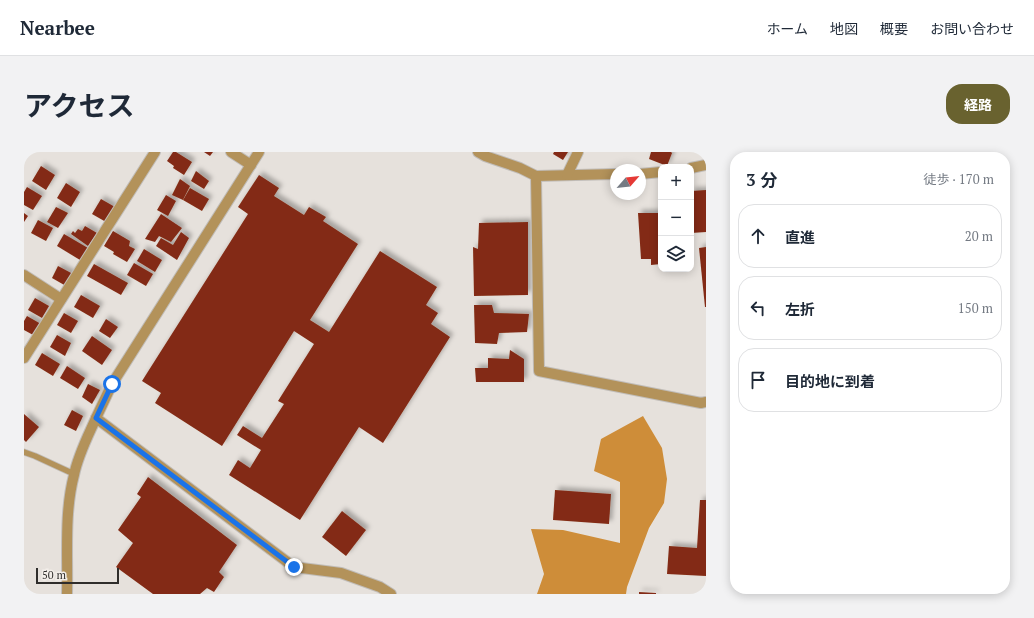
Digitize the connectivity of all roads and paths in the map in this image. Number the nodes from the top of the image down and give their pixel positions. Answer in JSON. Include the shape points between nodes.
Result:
{"nodes":[{"id":1,"x":155,"y":152,"type":"edge"},
{"id":2,"x":231,"y":152,"type":"edge"},
{"id":3,"x":259,"y":152,"type":"edge"},
{"id":4,"x":478,"y":152,"type":"edge"},
{"id":5,"x":578,"y":152,"type":"edge"},
{"id":6,"x":251,"y":165,"type":"junction"},
{"id":7,"x":706,"y":165,"type":"edge"},
{"id":8,"x":694,"y":167,"type":"edge"},
{"id":9,"x":658,"y":172,"type":"edge"},
{"id":10,"x":646,"y":173,"type":"edge"},
{"id":11,"x":610,"y":174,"type":"edge"},
{"id":12,"x":536,"y":176,"type":"junction"},
{"id":13,"x":567,"y":176,"type":"junction"},
{"id":14,"x":24,"y":275,"type":"edge"},
{"id":15,"x":61,"y":299,"type":"junction"},
{"id":16,"x":25,"y":352,"type":"edge"},
{"id":17,"x":706,"y":402,"type":"edge"},
{"id":18,"x":96,"y":418,"type":"junction"},
{"id":19,"x":24,"y":452,"type":"edge"},
{"id":20,"x":74,"y":474,"type":"junction"},
{"id":21,"x":67,"y":594,"type":"edge"},
{"id":22,"x":391,"y":594,"type":"edge"}],
"edges":[{"from":1,"to":15,"type":"street"},
{"from":2,"to":6,"type":"street"},
{"from":3,"to":6,"type":"street"},
{"from":4,"to":12,"type":"street"},
{"from":5,"to":13,"type":"street"},
{"from":6,"to":18,"type":"street","via":[[112,384]]},
{"from":7,"to":8,"type":"street"},
{"from":9,"to":10,"type":"street"},
{"from":11,"to":13,"type":"street"},
{"from":12,"to":13,"type":"street"},
{"from":12,"to":17,"type":"street","via":[[539,371],[700,403]]},
{"from":14,"to":15,"type":"street"},
{"from":15,"to":16,"type":"street"},
{"from":18,"to":20,"type":"street"},
{"from":18,"to":22,"type":"street","via":[[294,567],[341,573],[380,587]]},
{"from":19,"to":20,"type":"lane"},
{"from":20,"to":21,"type":"street","via":[[68,517]]}]}
